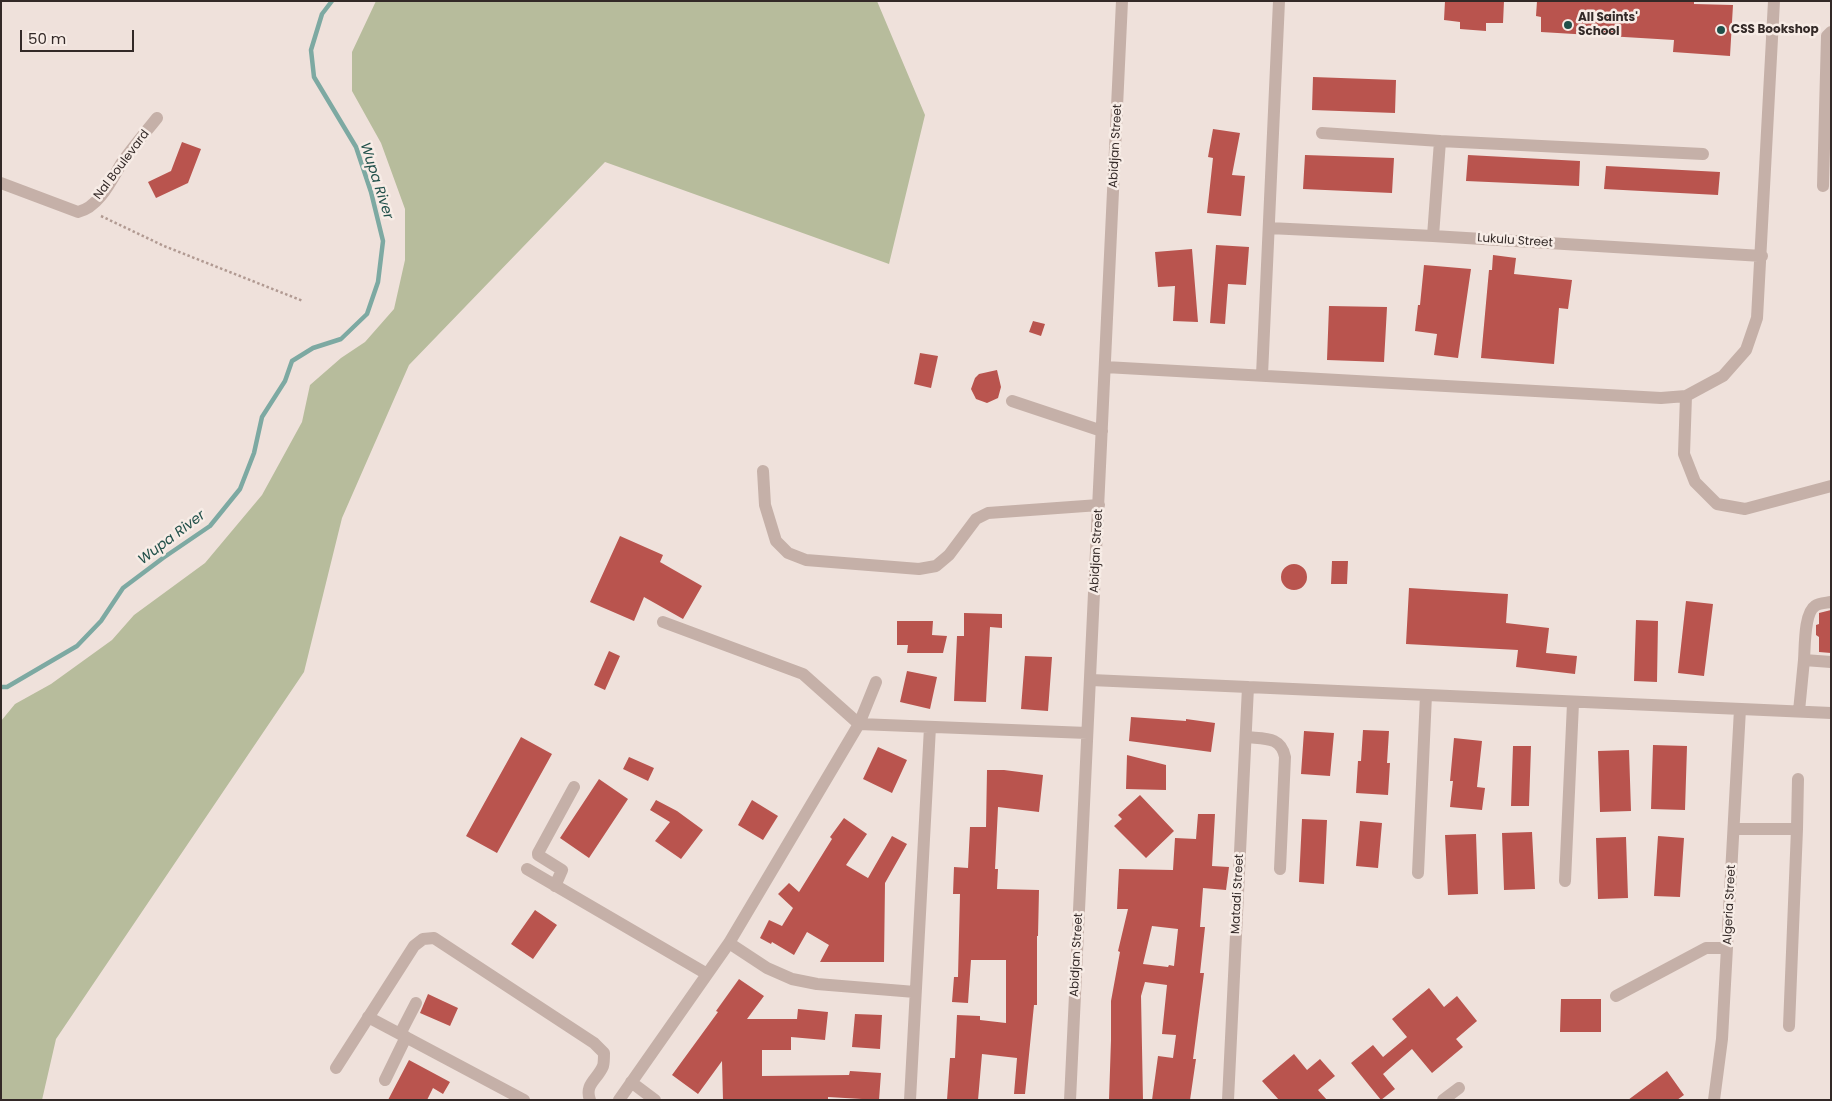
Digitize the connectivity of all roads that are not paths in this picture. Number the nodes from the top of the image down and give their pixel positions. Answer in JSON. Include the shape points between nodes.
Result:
{"nodes":[{"id":1,"x":1122,"y":1,"type":"edge"},
{"id":2,"x":1279,"y":1,"type":"edge"},
{"id":3,"x":1774,"y":1,"type":"edge"},
{"id":4,"x":1831,"y":32,"type":"edge"},
{"id":5,"x":157,"y":118,"type":"dead end"},
{"id":6,"x":1322,"y":133,"type":"dead end"},
{"id":7,"x":1440,"y":141,"type":"junction"},
{"id":8,"x":1828,"y":148,"type":"edge"},
{"id":9,"x":1703,"y":154,"type":"dead end"},
{"id":10,"x":1,"y":183,"type":"edge"},
{"id":11,"x":1823,"y":186,"type":"dead end"},
{"id":12,"x":1269,"y":228,"type":"junction"},
{"id":13,"x":1433,"y":236,"type":"junction"},
{"id":14,"x":1762,"y":256,"type":"junction"},
{"id":15,"x":1105,"y":367,"type":"junction"},
{"id":16,"x":1262,"y":375,"type":"junction"},
{"id":17,"x":1686,"y":396,"type":"junction"},
{"id":18,"x":1012,"y":401,"type":"dead end"},
{"id":19,"x":1102,"y":431,"type":"junction"},
{"id":20,"x":763,"y":471,"type":"dead end"},
{"id":21,"x":1831,"y":486,"type":"edge"},
{"id":22,"x":1099,"y":505,"type":"junction"},
{"id":23,"x":1831,"y":602,"type":"edge"},
{"id":24,"x":663,"y":622,"type":"dead end"},
{"id":25,"x":1804,"y":660,"type":"junction"},
{"id":26,"x":1831,"y":662,"type":"edge"},
{"id":27,"x":1091,"y":680,"type":"junction"},
{"id":28,"x":876,"y":682,"type":"dead end"},
{"id":29,"x":1248,"y":687,"type":"junction"},
{"id":30,"x":1426,"y":695,"type":"junction"},
{"id":31,"x":1573,"y":703,"type":"junction"},
{"id":32,"x":1740,"y":709,"type":"junction"},
{"id":33,"x":1799,"y":712,"type":"junction"},
{"id":34,"x":1831,"y":713,"type":"edge"},
{"id":35,"x":859,"y":724,"type":"junction"},
{"id":36,"x":930,"y":727,"type":"junction"},
{"id":37,"x":1087,"y":733,"type":"junction"},
{"id":38,"x":1246,"y":737,"type":"junction"},
{"id":39,"x":1798,"y":779,"type":"dead end"},
{"id":40,"x":574,"y":787,"type":"dead end"},
{"id":41,"x":1734,"y":829,"type":"junction"},
{"id":42,"x":1797,"y":829,"type":"junction"},
{"id":43,"x":1280,"y":869,"type":"dead end"},
{"id":44,"x":527,"y":870,"type":"dead end"},
{"id":45,"x":1418,"y":873,"type":"dead end"},
{"id":46,"x":1565,"y":881,"type":"dead end"},
{"id":47,"x":554,"y":886,"type":"junction"},
{"id":48,"x":729,"y":944,"type":"junction"},
{"id":49,"x":1727,"y":948,"type":"junction"},
{"id":50,"x":707,"y":974,"type":"junction"},
{"id":51,"x":915,"y":992,"type":"junction"},
{"id":52,"x":1616,"y":996,"type":"dead end"},
{"id":53,"x":416,"y":1003,"type":"dead end"},
{"id":54,"x":368,"y":1018,"type":"junction"},
{"id":55,"x":1789,"y":1026,"type":"dead end"},
{"id":56,"x":403,"y":1036,"type":"junction"},
{"id":57,"x":336,"y":1068,"type":"dead end"},
{"id":58,"x":385,"y":1080,"type":"dead end"},
{"id":59,"x":631,"y":1082,"type":"junction"},
{"id":60,"x":1459,"y":1088,"type":"dead end"},
{"id":61,"x":524,"y":1100,"type":"edge"},
{"id":62,"x":590,"y":1100,"type":"edge"},
{"id":63,"x":619,"y":1100,"type":"edge"},
{"id":64,"x":655,"y":1100,"type":"edge"},
{"id":65,"x":910,"y":1100,"type":"edge"},
{"id":66,"x":1070,"y":1100,"type":"edge"},
{"id":67,"x":1228,"y":1100,"type":"edge"},
{"id":68,"x":1443,"y":1100,"type":"edge"},
{"id":69,"x":1714,"y":1100,"type":"edge"}],
"edges":[{"from":1,"to":15,"type":"street","name":"Abidjan Street"},
{"from":2,"to":12,"type":"street"},
{"from":3,"to":14,"type":"street"},
{"from":4,"to":8,"type":"street","via":[[1827,36]]},
{"from":5,"to":10,"type":"street","name":"Nal Boulevard","via":[[88,210],[78,212]]},
{"from":6,"to":7,"type":"street"},
{"from":7,"to":9,"type":"street"},
{"from":7,"to":13,"type":"street"},
{"from":8,"to":11,"type":"street"},
{"from":12,"to":13,"type":"street","name":"Lukulu Street"},
{"from":12,"to":16,"type":"street"},
{"from":13,"to":14,"type":"street","name":"Lukulu Street"},
{"from":14,"to":17,"type":"street","via":[[1757,318],[1746,350],[1723,376]]},
{"from":15,"to":16,"type":"street"},
{"from":15,"to":19,"type":"street","name":"Abidjan Street"},
{"from":16,"to":17,"type":"street","via":[[1661,398]]},
{"from":17,"to":21,"type":"street","via":[[1684,454],[1695,482],[1717,504],[1745,509]]},
{"from":18,"to":19,"type":"street"},
{"from":19,"to":22,"type":"street","name":"Abidjan Street"},
{"from":20,"to":22,"type":"street","via":[[765,506],[776,542],[788,553],[806,560],[919,569],[936,566],[949,555],[976,520],[988,513]]},
{"from":22,"to":27,"type":"street","name":"Abidjan Street"},
{"from":23,"to":25,"type":"street","via":[[1815,606],[1810,612]]},
{"from":24,"to":35,"type":"street","via":[[803,674]]},
{"from":25,"to":26,"type":"street"},
{"from":25,"to":33,"type":"street"},
{"from":27,"to":29,"type":"street"},
{"from":27,"to":37,"type":"street","name":"Abidjan Street"},
{"from":28,"to":35,"type":"street"},
{"from":29,"to":30,"type":"street"},
{"from":29,"to":38,"type":"street","name":"Matadi Street"},
{"from":30,"to":31,"type":"street"},
{"from":30,"to":45,"type":"street"},
{"from":31,"to":32,"type":"street"},
{"from":31,"to":46,"type":"street"},
{"from":32,"to":33,"type":"street"},
{"from":32,"to":41,"type":"street","name":"Algeria Street"},
{"from":33,"to":34,"type":"street"},
{"from":35,"to":36,"type":"street"},
{"from":35,"to":48,"type":"street"},
{"from":36,"to":37,"type":"street"},
{"from":36,"to":51,"type":"street"},
{"from":37,"to":66,"type":"street","name":"Abidjan Street"},
{"from":38,"to":43,"type":"street","via":[[1275,741],[1283,748]]},
{"from":38,"to":67,"type":"street","name":"Matadi Street"},
{"from":39,"to":42,"type":"street"},
{"from":40,"to":47,"type":"street","via":[[538,853],[562,870]]},
{"from":41,"to":42,"type":"street"},
{"from":41,"to":49,"type":"street","name":"Algeria Street"},
{"from":42,"to":55,"type":"street"},
{"from":44,"to":47,"type":"street"},
{"from":47,"to":50,"type":"street"},
{"from":48,"to":50,"type":"street"},
{"from":48,"to":51,"type":"street","via":[[792,980]]},
{"from":49,"to":52,"type":"street","via":[[1706,948]]},
{"from":49,"to":69,"type":"street","name":"Algeria Street","via":[[1722,1039]]},
{"from":50,"to":59,"type":"street"},
{"from":51,"to":65,"type":"street"},
{"from":53,"to":56,"type":"street"},
{"from":54,"to":56,"type":"street"},
{"from":54,"to":57,"type":"street"},
{"from":54,"to":62,"type":"street","via":[[414,946],[423,939],[434,938],[594,1043],[604,1053],[603,1066],[589,1085]]},
{"from":56,"to":58,"type":"street"},
{"from":56,"to":61,"type":"street"},
{"from":59,"to":63,"type":"street"},
{"from":59,"to":64,"type":"street"},
{"from":60,"to":68,"type":"street"}]}
